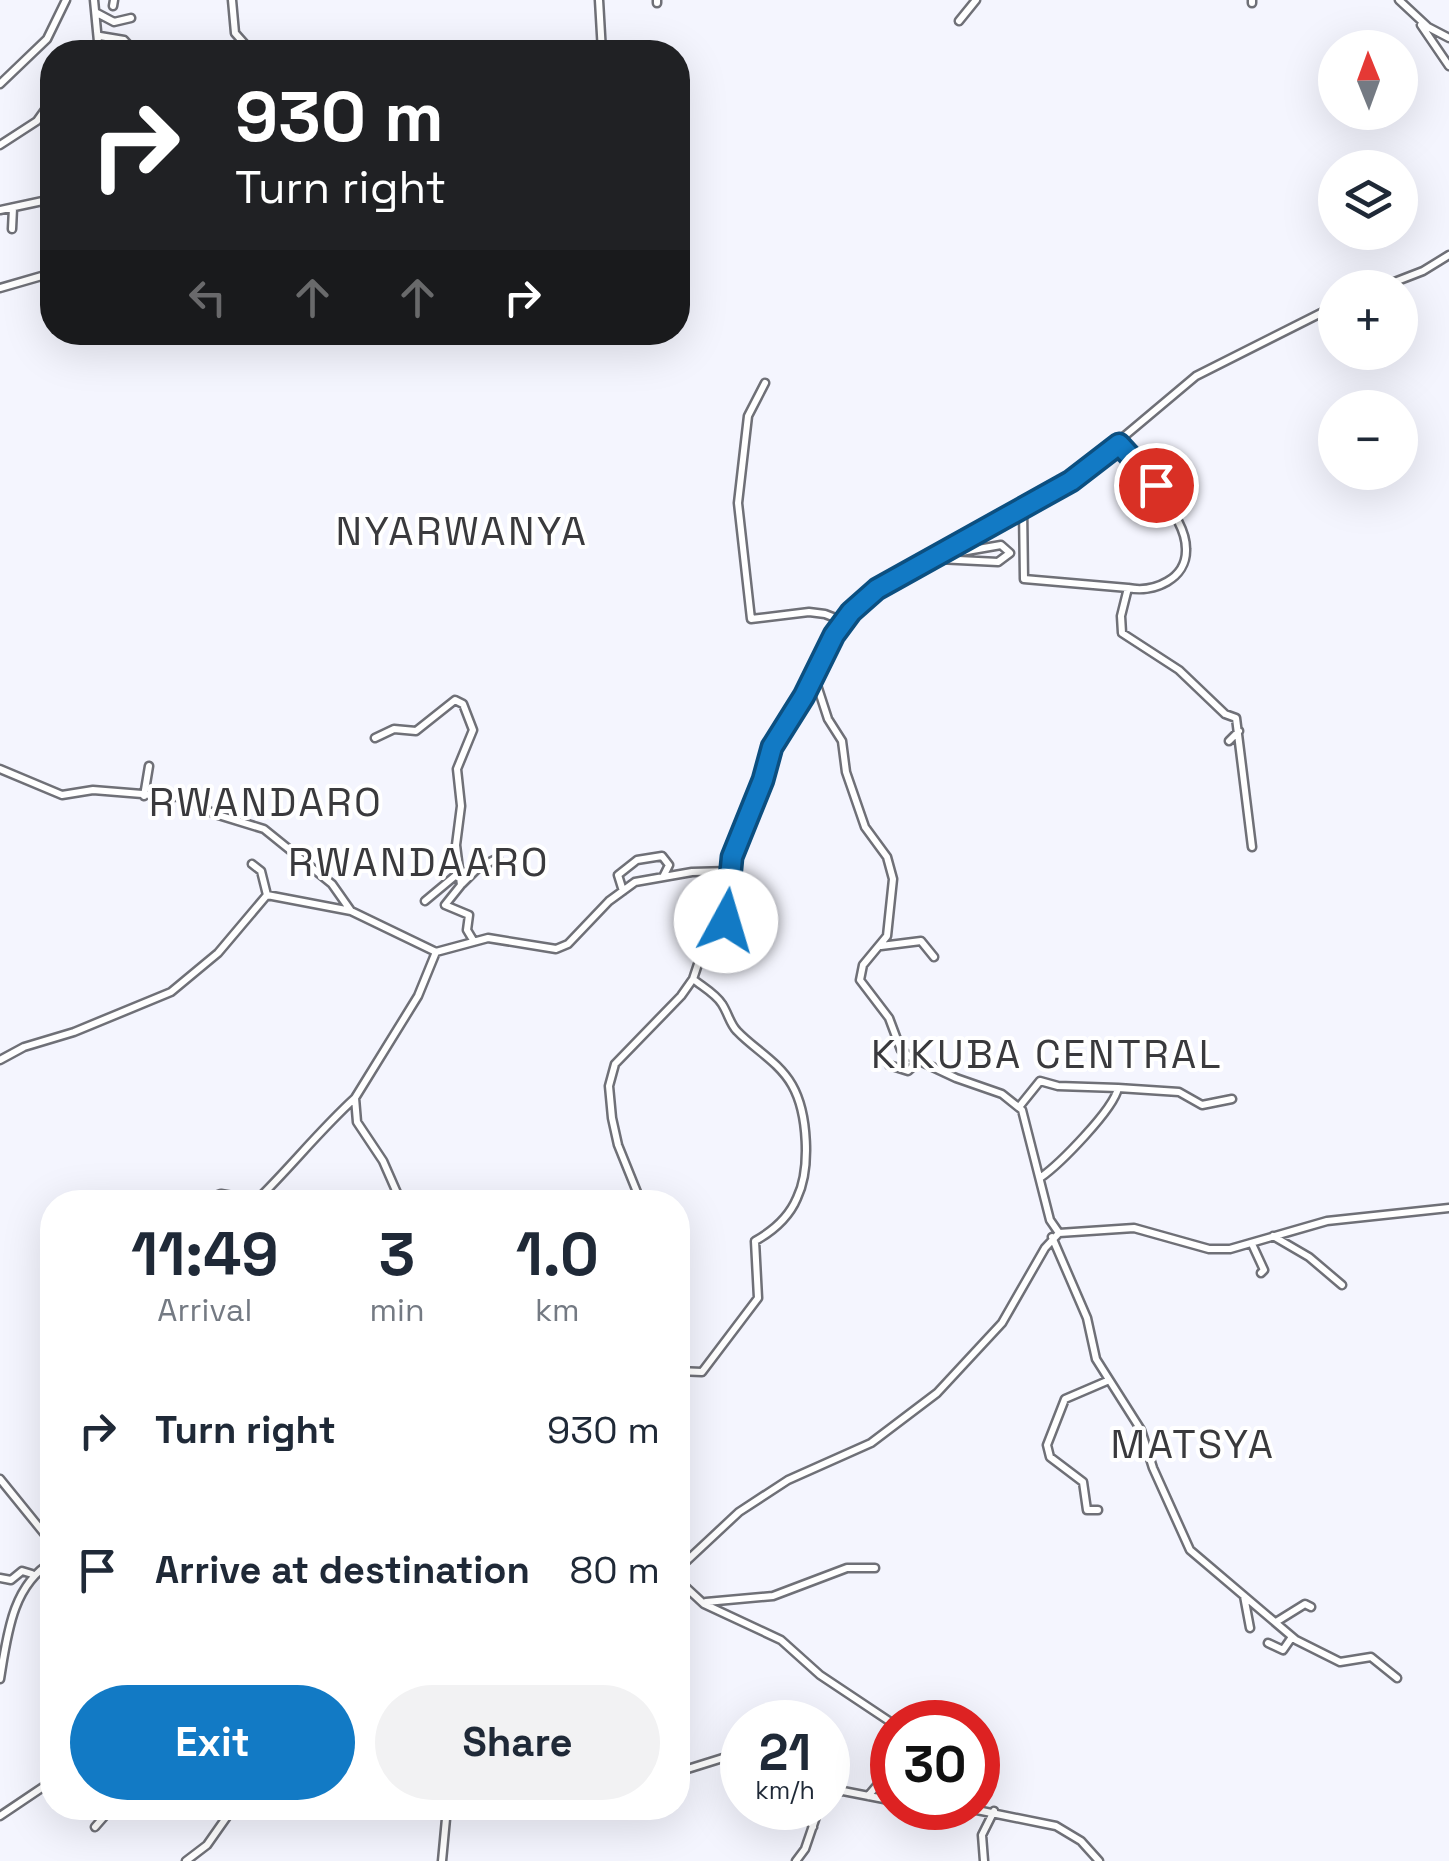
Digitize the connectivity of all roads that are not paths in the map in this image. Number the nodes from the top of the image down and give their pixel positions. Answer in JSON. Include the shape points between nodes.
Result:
{"nodes":[{"id":1,"x":66,"y":0,"type":"edge"},
{"id":2,"x":94,"y":0,"type":"edge"},
{"id":3,"x":232,"y":0,"type":"edge"},
{"id":4,"x":598,"y":0,"type":"edge"},
{"id":5,"x":976,"y":0,"type":"edge"},
{"id":6,"x":1399,"y":0,"type":"edge"},
{"id":7,"x":96,"y":12,"type":"junction"},
{"id":8,"x":1415,"y":16,"type":"junction"},
{"id":9,"x":132,"y":18,"type":"dead end"},
{"id":10,"x":959,"y":21,"type":"dead end"},
{"id":11,"x":100,"y":36,"type":"junction"},
{"id":12,"x":1449,"y":38,"type":"edge"},
{"id":13,"x":46,"y":40,"type":"edge"},
{"id":14,"x":100,"y":40,"type":"edge"},
{"id":15,"x":124,"y":40,"type":"edge"},
{"id":16,"x":242,"y":40,"type":"edge"},
{"id":17,"x":601,"y":40,"type":"edge"},
{"id":18,"x":40,"y":46,"type":"edge"},
{"id":19,"x":1449,"y":66,"type":"edge"},
{"id":20,"x":0,"y":84,"type":"edge"},
{"id":21,"x":40,"y":118,"type":"edge"},
{"id":22,"x":0,"y":145,"type":"edge"},
{"id":23,"x":40,"y":202,"type":"edge"},
{"id":24,"x":13,"y":208,"type":"junction"},
{"id":25,"x":0,"y":210,"type":"edge"},
{"id":26,"x":12,"y":229,"type":"dead end"},
{"id":27,"x":1449,"y":255,"type":"edge"},
{"id":28,"x":1418,"y":273,"type":"edge"},
{"id":29,"x":40,"y":276,"type":"edge"},
{"id":30,"x":0,"y":288,"type":"edge"},
{"id":31,"x":1318,"y":315,"type":"edge"},
{"id":32,"x":764,"y":383,"type":"dead end"},
{"id":33,"x":1119,"y":444,"type":"junction"},
{"id":34,"x":1024,"y":508,"type":"junction"},
{"id":35,"x":956,"y":546,"type":"junction"},
{"id":36,"x":934,"y":558,"type":"junction"},
{"id":37,"x":1128,"y":588,"type":"junction"},
{"id":38,"x":844,"y":622,"type":"junction"},
{"id":39,"x":814,"y":678,"type":"junction"},
{"id":40,"x":1240,"y":730,"type":"junction"},
{"id":41,"x":375,"y":738,"type":"dead end"},
{"id":42,"x":1229,"y":742,"type":"dead end"},
{"id":43,"x":149,"y":766,"type":"dead end"},
{"id":44,"x":0,"y":769,"type":"edge"},
{"id":45,"x":144,"y":796,"type":"junction"},
{"id":46,"x":1252,"y":847,"type":"dead end"},
{"id":47,"x":498,"y":858,"type":"dead end"},
{"id":48,"x":252,"y":864,"type":"dead end"},
{"id":49,"x":461,"y":870,"type":"junction"},
{"id":50,"x":731,"y":871,"type":"junction"},
{"id":51,"x":663,"y":876,"type":"junction"},
{"id":52,"x":461,"y":885,"type":"junction"},
{"id":53,"x":623,"y":890,"type":"junction"},
{"id":54,"x":267,"y":895,"type":"junction"},
{"id":55,"x":425,"y":900,"type":"dead end"},
{"id":56,"x":350,"y":911,"type":"junction"},
{"id":57,"x":474,"y":940,"type":"junction"},
{"id":58,"x":880,"y":946,"type":"junction"},
{"id":59,"x":436,"y":952,"type":"junction"},
{"id":60,"x":934,"y":957,"type":"dead end"},
{"id":61,"x":693,"y":980,"type":"junction"},
{"id":62,"x":0,"y":1060,"type":"edge"},
{"id":63,"x":919,"y":1062,"type":"junction"},
{"id":64,"x":889,"y":1065,"type":"dead end"},
{"id":65,"x":1118,"y":1088,"type":"junction"},
{"id":66,"x":356,"y":1098,"type":"junction"},
{"id":67,"x":1232,"y":1100,"type":"dead end"},
{"id":68,"x":1019,"y":1108,"type":"junction"},
{"id":69,"x":1040,"y":1178,"type":"junction"},
{"id":70,"x":267,"y":1190,"type":"edge"},
{"id":71,"x":395,"y":1190,"type":"edge"},
{"id":72,"x":636,"y":1190,"type":"edge"},
{"id":73,"x":1449,"y":1208,"type":"edge"},
{"id":74,"x":1056,"y":1235,"type":"junction"},
{"id":75,"x":1272,"y":1236,"type":"junction"},
{"id":76,"x":1252,"y":1244,"type":"junction"},
{"id":77,"x":1262,"y":1273,"type":"dead end"},
{"id":78,"x":1342,"y":1285,"type":"dead end"},
{"id":79,"x":690,"y":1372,"type":"edge"},
{"id":80,"x":1107,"y":1381,"type":"junction"},
{"id":81,"x":0,"y":1479,"type":"edge"},
{"id":82,"x":1098,"y":1510,"type":"dead end"},
{"id":83,"x":40,"y":1528,"type":"edge"},
{"id":84,"x":690,"y":1558,"type":"edge"},
{"id":85,"x":875,"y":1568,"type":"dead end"},
{"id":86,"x":40,"y":1570,"type":"edge"},
{"id":87,"x":34,"y":1574,"type":"junction"},
{"id":88,"x":0,"y":1578,"type":"edge"},
{"id":89,"x":692,"y":1594,"type":"joint"},
{"id":90,"x":1244,"y":1595,"type":"junction"},
{"id":91,"x":1311,"y":1607,"type":"dead end"},
{"id":92,"x":1276,"y":1622,"type":"junction"},
{"id":93,"x":1250,"y":1628,"type":"dead end"},
{"id":94,"x":1292,"y":1636,"type":"junction"},
{"id":95,"x":1268,"y":1643,"type":"dead end"},
{"id":96,"x":1397,"y":1678,"type":"dead end"},
{"id":97,"x":0,"y":1680,"type":"edge"},
{"id":98,"x":870,"y":1708,"type":"edge"},
{"id":99,"x":720,"y":1759,"type":"edge"},
{"id":100,"x":690,"y":1768,"type":"edge"},
{"id":101,"x":40,"y":1791,"type":"edge"},
{"id":102,"x":850,"y":1792,"type":"edge"},
{"id":103,"x":870,"y":1794,"type":"edge"},
{"id":104,"x":868,"y":1796,"type":"joint"},
{"id":105,"x":1000,"y":1813,"type":"edge"},
{"id":106,"x":0,"y":1816,"type":"edge"},
{"id":107,"x":101,"y":1820,"type":"edge"},
{"id":108,"x":224,"y":1820,"type":"edge"},
{"id":109,"x":446,"y":1820,"type":"edge"},
{"id":110,"x":95,"y":1826,"type":"dead end"},
{"id":111,"x":812,"y":1830,"type":"edge"},
{"id":112,"x":984,"y":1830,"type":"edge"},
{"id":113,"x":186,"y":1861,"type":"edge"},
{"id":114,"x":442,"y":1861,"type":"edge"},
{"id":115,"x":796,"y":1861,"type":"edge"},
{"id":116,"x":984,"y":1861,"type":"edge"},
{"id":117,"x":1100,"y":1861,"type":"edge"}],
"edges":[{"from":1,"to":13,"type":"street"},
{"from":2,"to":7,"type":"street"},
{"from":3,"to":16,"type":"street"},
{"from":4,"to":17,"type":"street"},
{"from":5,"to":10,"type":"street"},
{"from":6,"to":8,"type":"street"},
{"from":7,"to":9,"type":"street","via":[[114,22]]},
{"from":7,"to":11,"type":"street"},
{"from":8,"to":12,"type":"street"},
{"from":8,"to":19,"type":"street"},
{"from":11,"to":14,"type":"street"},
{"from":11,"to":15,"type":"street"},
{"from":18,"to":20,"type":"street"},
{"from":21,"to":22,"type":"street"},
{"from":23,"to":24,"type":"street"},
{"from":24,"to":25,"type":"street"},
{"from":24,"to":26,"type":"street"},
{"from":27,"to":28,"type":"street"},
{"from":29,"to":30,"type":"street"},
{"from":31,"to":33,"type":"street","via":[[1196,376]]},
{"from":32,"to":38,"type":"street","via":[[748,416],[738,503],[751,619],[809,612]]},
{"from":33,"to":34,"type":"street"},
{"from":33,"to":37,"type":"street","via":[[1156,485],[1186,548],[1166,584]]},
{"from":34,"to":35,"type":"street"},
{"from":34,"to":37,"type":"street","via":[[1028,582]]},
{"from":35,"to":36,"type":"street"},
{"from":35,"to":36,"type":"street","via":[[960,552],[1001,545],[1010,553],[998,562]]},
{"from":36,"to":38,"type":"street","via":[[877,589]]},
{"from":37,"to":40,"type":"street","via":[[1122,633],[1178,670],[1236,718]]},
{"from":38,"to":39,"type":"street"},
{"from":39,"to":50,"type":"street","via":[[772,747]]},
{"from":39,"to":58,"type":"street","via":[[842,741],[865,828],[887,858],[893,880]]},
{"from":40,"to":42,"type":"street"},
{"from":40,"to":46,"type":"street"},
{"from":41,"to":49,"type":"street","via":[[394,729],[416,731],[445,704],[463,704],[473,730],[458,765]]},
{"from":43,"to":45,"type":"street"},
{"from":44,"to":45,"type":"street","via":[[62,795],[93,790]]},
{"from":45,"to":56,"type":"street","via":[[180,797],[264,829],[327,879]]},
{"from":47,"to":52,"type":"street"},
{"from":48,"to":54,"type":"street","via":[[261,871]]},
{"from":49,"to":52,"type":"street"},
{"from":49,"to":55,"type":"street"},
{"from":50,"to":51,"type":"street"},
{"from":50,"to":61,"type":"street","via":[[726,921]]},
{"from":51,"to":53,"type":"street"},
{"from":51,"to":53,"type":"street","via":[[669,865],[662,856],[637,860],[618,875]]},
{"from":52,"to":57,"type":"street","via":[[445,906],[469,915]]},
{"from":53,"to":57,"type":"street","via":[[556,950]]},
{"from":54,"to":56,"type":"street"},
{"from":54,"to":62,"type":"street","via":[[218,954],[171,992]]},
{"from":56,"to":59,"type":"street"},
{"from":57,"to":59,"type":"street"},
{"from":58,"to":60,"type":"street","via":[[920,940]]},
{"from":58,"to":63,"type":"street","via":[[863,965],[860,980],[890,1018],[901,1050]]},
{"from":59,"to":66,"type":"street","via":[[418,996]]},
{"from":61,"to":72,"type":"street","via":[[620,1055],[611,1078],[618,1145]]},
{"from":61,"to":79,"type":"street","via":[[720,1000],[735,1030],[791,1082],[802,1115],[803,1172],[798,1196],[777,1227],[755,1241],[760,1280],[752,1309],[702,1372]]},
{"from":63,"to":64,"type":"street","via":[[908,1071]]},
{"from":63,"to":68,"type":"street","via":[[1002,1094]]},
{"from":65,"to":67,"type":"street","via":[[1179,1092],[1202,1105]]},
{"from":65,"to":68,"type":"street","via":[[1040,1081]]},
{"from":65,"to":69,"type":"street","via":[[1099,1123]]},
{"from":66,"to":70,"type":"street"},
{"from":66,"to":71,"type":"street","via":[[357,1122]]},
{"from":68,"to":69,"type":"street"},
{"from":69,"to":74,"type":"street"},
{"from":73,"to":75,"type":"street","via":[[1327,1222]]},
{"from":74,"to":76,"type":"street","via":[[1134,1228],[1209,1249]]},
{"from":74,"to":80,"type":"street"},
{"from":74,"to":84,"type":"street","via":[[1002,1323],[937,1394],[871,1443],[788,1480],[739,1512]]},
{"from":75,"to":76,"type":"street"},
{"from":75,"to":78,"type":"street"},
{"from":76,"to":77,"type":"street"},
{"from":80,"to":82,"type":"street","via":[[1064,1400],[1047,1445],[1050,1457],[1083,1482],[1087,1510]]},
{"from":80,"to":90,"type":"street","via":[[1140,1430],[1190,1550]]},
{"from":81,"to":83,"type":"street"},
{"from":85,"to":89,"type":"street","via":[[847,1568],[774,1596],[708,1603]]},
{"from":86,"to":87,"type":"street"},
{"from":87,"to":88,"type":"street"},
{"from":87,"to":97,"type":"street","via":[[18,1596]]},
{"from":89,"to":98,"type":"street","via":[[782,1640]]},
{"from":90,"to":92,"type":"street"},
{"from":90,"to":93,"type":"street"},
{"from":91,"to":92,"type":"street","via":[[1305,1604]]},
{"from":92,"to":94,"type":"street"},
{"from":94,"to":95,"type":"street","via":[[1284,1650]]},
{"from":94,"to":96,"type":"street","via":[[1340,1662],[1371,1657]]},
{"from":99,"to":100,"type":"street"},
{"from":101,"to":106,"type":"street"},
{"from":102,"to":104,"type":"street"},
{"from":103,"to":104,"type":"street"},
{"from":105,"to":117,"type":"street","via":[[1056,1826]]},
{"from":107,"to":110,"type":"street"},
{"from":108,"to":113,"type":"street"},
{"from":109,"to":114,"type":"street"},
{"from":111,"to":115,"type":"street"},
{"from":112,"to":116,"type":"street"}]}
